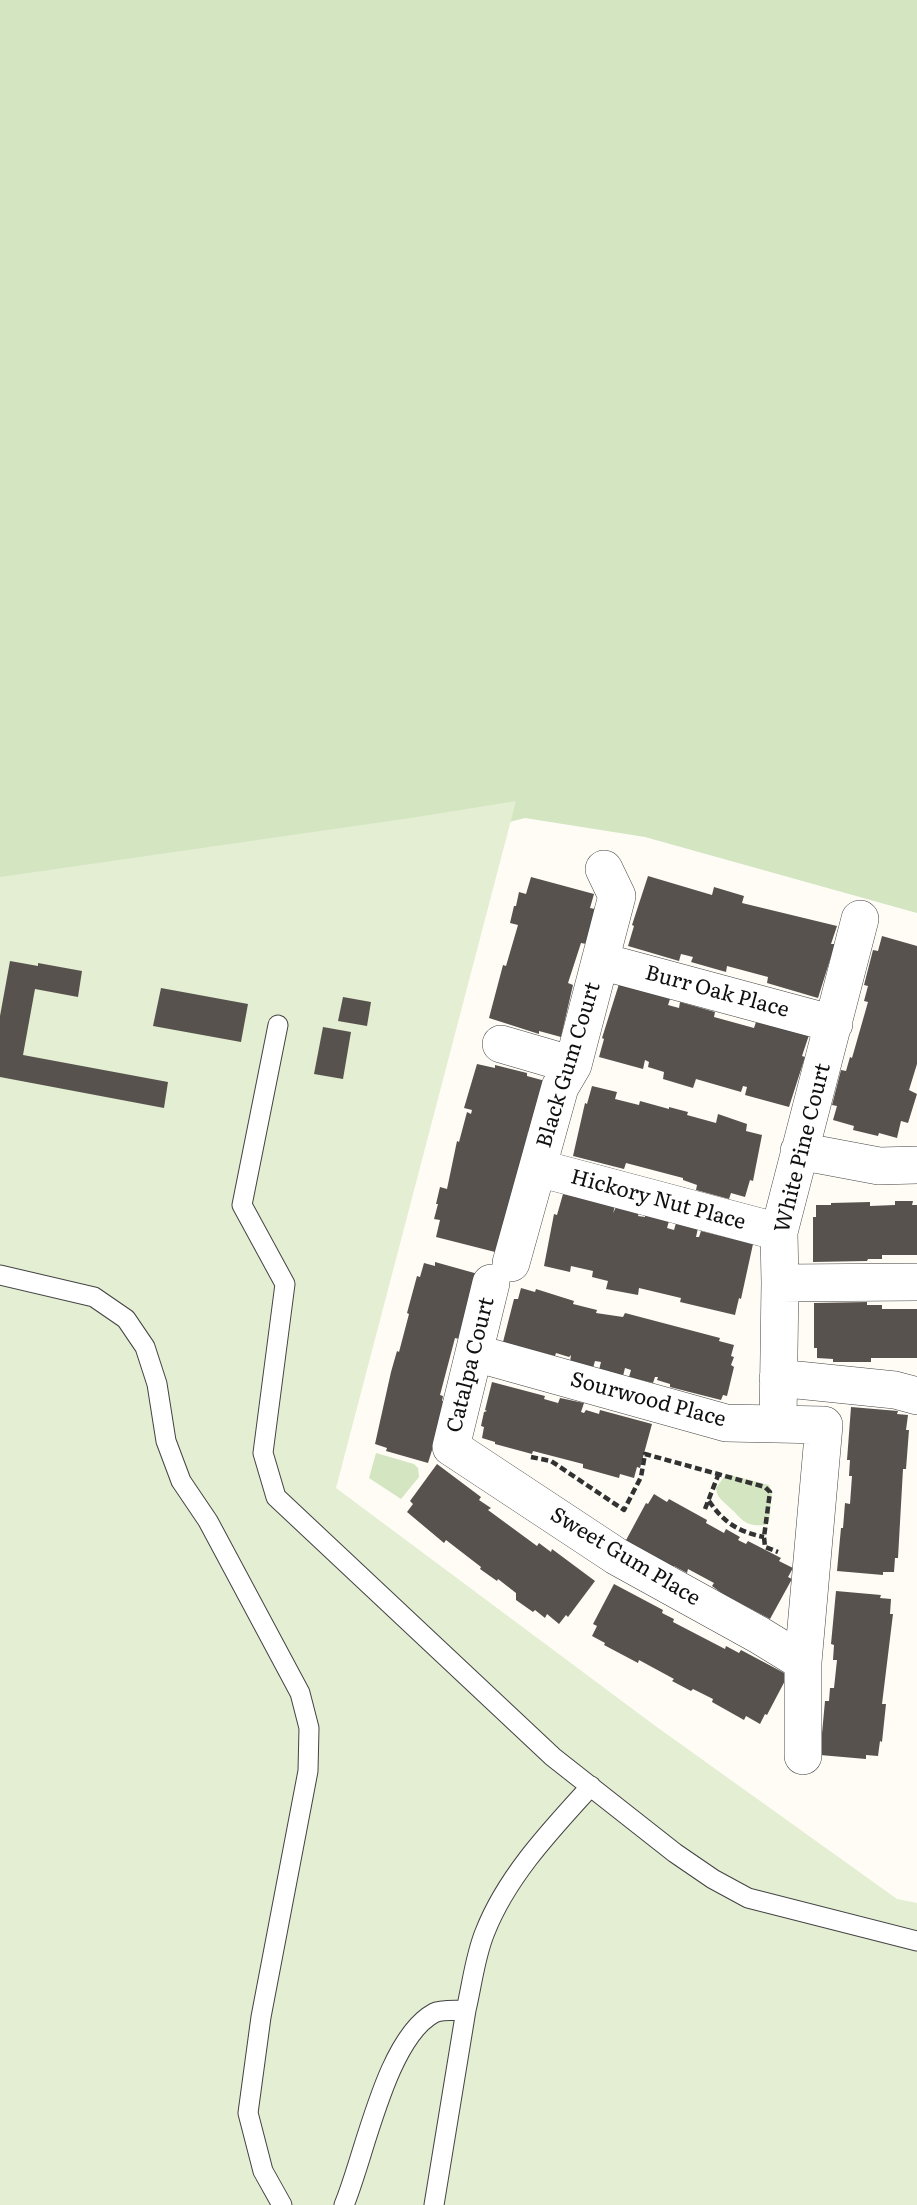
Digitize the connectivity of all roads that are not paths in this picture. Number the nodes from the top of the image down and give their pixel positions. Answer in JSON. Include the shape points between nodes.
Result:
{"nodes":[{"id":1,"x":604,"y":869,"type":"dead end"},
{"id":2,"x":860,"y":919,"type":"dead end"},
{"id":3,"x":600,"y":961,"type":"junction"},
{"id":4,"x":834,"y":1024,"type":"junction"},
{"id":5,"x":278,"y":1025,"type":"dead end"},
{"id":6,"x":501,"y":1045,"type":"dead end"},
{"id":7,"x":573,"y":1065,"type":"junction"},
{"id":8,"x":799,"y":1151,"type":"junction"},
{"id":9,"x":917,"y":1165,"type":"edge"},
{"id":10,"x":538,"y":1168,"type":"junction"},
{"id":11,"x":779,"y":1232,"type":"junction"},
{"id":12,"x":501,"y":1273,"type":"joint"},
{"id":13,"x":0,"y":1275,"type":"edge"},
{"id":14,"x":917,"y":1282,"type":"edge"},
{"id":15,"x":780,"y":1283,"type":"junction"},
{"id":16,"x":475,"y":1353,"type":"junction"},
{"id":17,"x":778,"y":1378,"type":"junction"},
{"id":18,"x":917,"y":1396,"type":"edge"},
{"id":19,"x":778,"y":1422,"type":"junction"},
{"id":20,"x":451,"y":1447,"type":"joint"},
{"id":21,"x":803,"y":1662,"type":"junction"},
{"id":22,"x":803,"y":1756,"type":"dead end"},
{"id":23,"x":591,"y":1786,"type":"junction"},
{"id":24,"x":917,"y":1941,"type":"edge"},
{"id":25,"x":466,"y":2010,"type":"junction"},
{"id":26,"x":282,"y":2205,"type":"edge"},
{"id":27,"x":344,"y":2205,"type":"edge"},
{"id":28,"x":434,"y":2205,"type":"edge"}],
"edges":[{"from":1,"to":3,"type":"street","name":"Black Gum Court","via":[[617,896]]},
{"from":2,"to":4,"type":"street","name":"White Pine Court"},
{"from":3,"to":4,"type":"street","name":"Burr Oak Place"},
{"from":3,"to":7,"type":"street","name":"Black Gum Court"},
{"from":4,"to":8,"type":"street","name":"White Pine Court"},
{"from":5,"to":23,"type":"lane","via":[[242,1205],[285,1284],[263,1453],[276,1497],[553,1757]]},
{"from":6,"to":7,"type":"street"},
{"from":7,"to":10,"type":"street","name":"Black Gum Court","via":[[560,1087]]},
{"from":8,"to":9,"type":"street","via":[[879,1166]]},
{"from":8,"to":11,"type":"street","name":"White Pine Court"},
{"from":10,"to":11,"type":"street","name":"Hickory Nut Place"},
{"from":10,"to":12,"type":"street","name":"Black Gum Court"},
{"from":11,"to":15,"type":"street","name":"White Pine Court"},
{"from":12,"to":16,"type":"street","name":"Catalpa Court"},
{"from":13,"to":26,"type":"lane","via":[[94,1297],[126,1319],[145,1348],[157,1384],[166,1441],[181,1481],[208,1521],[300,1693],[309,1728],[309,1771],[261,2017],[248,2113],[263,2171]]},
{"from":14,"to":15,"type":"street"},
{"from":15,"to":17,"type":"street","name":"White Pine Court"},
{"from":16,"to":19,"type":"street","name":"Sourwood Place","via":[[726,1423]]},
{"from":16,"to":20,"type":"street","name":"Catalpa Court"},
{"from":17,"to":18,"type":"street"},
{"from":17,"to":19,"type":"street","name":"White Pine Court"},
{"from":19,"to":21,"type":"street","name":"Sourwood Place","via":[[824,1425]]},
{"from":20,"to":21,"type":"street","name":"Sweet Gum Place","via":[[616,1556]]},
{"from":21,"to":22,"type":"street"},
{"from":23,"to":24,"type":"lane","via":[[675,1853],[748,1898]]},
{"from":23,"to":25,"type":"lane","via":[[514,1879],[484,1933]]},
{"from":25,"to":27,"type":"lane","via":[[435,2012],[409,2035],[388,2076]]},
{"from":25,"to":28,"type":"lane"}]}
